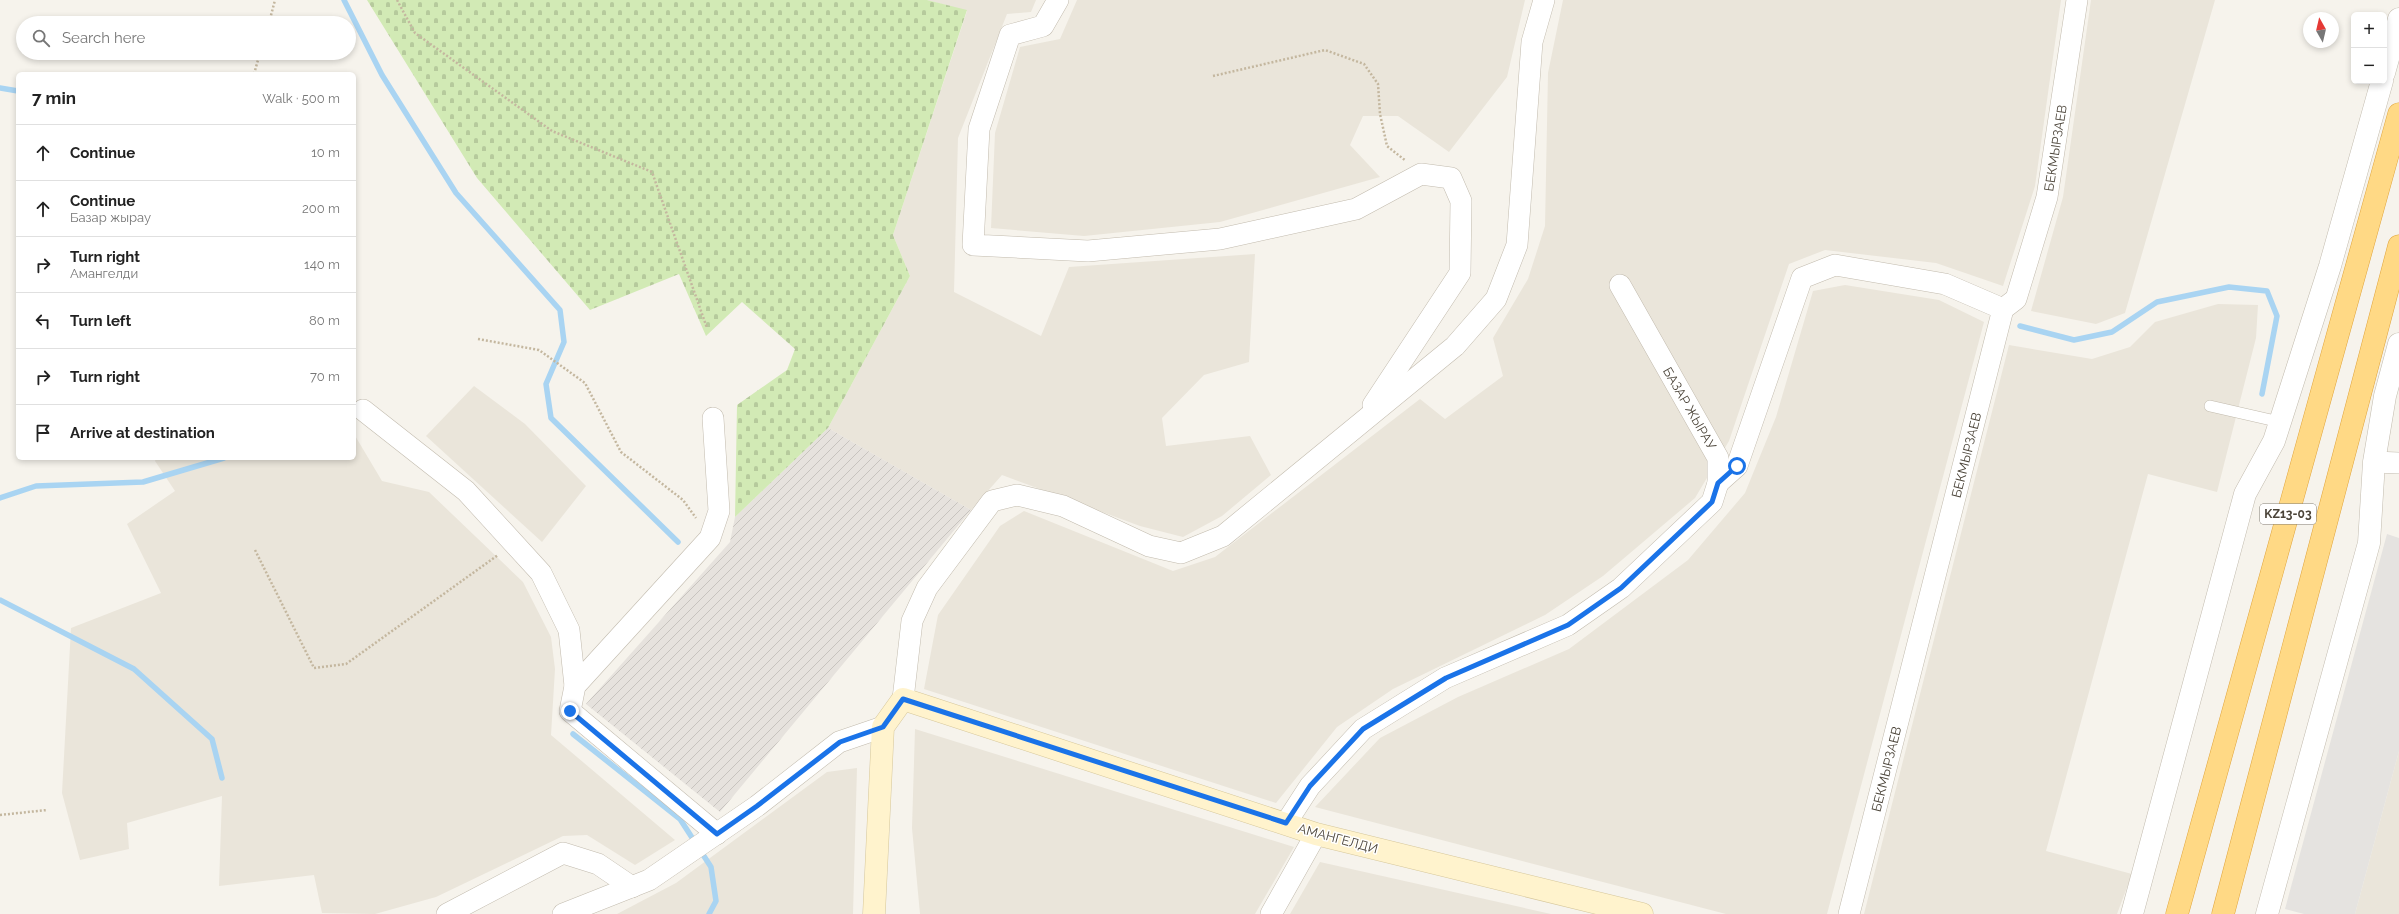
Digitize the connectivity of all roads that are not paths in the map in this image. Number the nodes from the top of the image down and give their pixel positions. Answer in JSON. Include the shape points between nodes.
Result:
{"nodes":[{"id":1,"x":1058,"y":0,"type":"edge"},
{"id":2,"x":1544,"y":0,"type":"edge"},
{"id":3,"x":2077,"y":0,"type":"edge"},
{"id":4,"x":2399,"y":19,"type":"edge"},
{"id":5,"x":2387,"y":62,"type":"edge"},
{"id":6,"x":2381,"y":84,"type":"edge"},
{"id":7,"x":2399,"y":114,"type":"edge"},
{"id":8,"x":2399,"y":246,"type":"edge"},
{"id":9,"x":1620,"y":285,"type":"dead end"},
{"id":10,"x":2003,"y":309,"type":"junction"},
{"id":11,"x":2399,"y":344,"type":"edge"},
{"id":12,"x":2210,"y":406,"type":"dead end"},
{"id":13,"x":363,"y":410,"type":"dead end"},
{"id":14,"x":713,"y":418,"type":"dead end"},
{"id":15,"x":1362,"y":422,"type":"junction"},
{"id":16,"x":2280,"y":422,"type":"junction"},
{"id":17,"x":2374,"y":462,"type":"junction"},
{"id":18,"x":2399,"y":463,"type":"edge"},
{"id":19,"x":1718,"y":483,"type":"junction"},
{"id":20,"x":575,"y":686,"type":"junction"},
{"id":21,"x":903,"y":699,"type":"junction"},
{"id":22,"x":883,"y":727,"type":"junction"},
{"id":23,"x":1286,"y":823,"type":"junction"},
{"id":24,"x":717,"y":834,"type":"junction"},
{"id":25,"x":1316,"y":834,"type":"junction"},
{"id":26,"x":632,"y":887,"type":"junction"},
{"id":27,"x":447,"y":914,"type":"edge"},
{"id":28,"x":563,"y":914,"type":"edge"},
{"id":29,"x":874,"y":914,"type":"edge"},
{"id":30,"x":1271,"y":914,"type":"edge"},
{"id":31,"x":1642,"y":914,"type":"edge"},
{"id":32,"x":1849,"y":914,"type":"edge"},
{"id":33,"x":2132,"y":914,"type":"edge"},
{"id":34,"x":2177,"y":914,"type":"edge"},
{"id":35,"x":2223,"y":914,"type":"edge"},
{"id":36,"x":2267,"y":914,"type":"edge"}],
"edges":[{"from":1,"to":15,"type":"street","via":[[1044,26],[1010,35],[979,129],[973,245],[1088,251],[1220,239],[1356,209],[1422,174],[1451,178],[1460,201],[1460,273]]},
{"from":2,"to":15,"type":"street","via":[[1532,42],[1517,246],[1496,299],[1455,346]]},
{"from":3,"to":10,"type":"street","name":"БЕКМЫРЗАЕВ","via":[[2047,197],[2016,299]]},
{"from":4,"to":5,"type":"street"},
{"from":6,"to":16,"type":"street","via":[[2330,266]]},
{"from":7,"to":34,"type":"highway","number":"KZ13-03"},
{"from":8,"to":35,"type":"highway","number":"KZ13-03"},
{"from":9,"to":19,"type":"street","name":"БАЗАР ЖЫРАУ","via":[[1718,458]]},
{"from":10,"to":19,"type":"street","via":[[1945,284],[1834,265],[1802,278],[1737,466]]},
{"from":10,"to":32,"type":"street","name":"БЕКМЫРЗАЕВ"},
{"from":11,"to":17,"type":"street","via":[[2385,396]]},
{"from":12,"to":16,"type":"lane"},
{"from":13,"to":20,"type":"street","via":[[466,492],[542,573],[569,630]]},
{"from":14,"to":20,"type":"street","via":[[719,511],[710,538]]},
{"from":15,"to":21,"type":"street","via":[[1223,536],[1181,553],[1149,546],[1063,506],[1017,495],[992,501],[928,588],[912,621]]},
{"from":16,"to":33,"type":"street","via":[[2274,441],[2245,494]]},
{"from":17,"to":18,"type":"street"},
{"from":17,"to":36,"type":"street","via":[[2369,543]]},
{"from":19,"to":23,"type":"street","name":"БАЗАР ЖЫРАУ","via":[[1712,502],[1621,588],[1568,625],[1446,678],[1363,729],[1310,786]]},
{"from":20,"to":24,"type":"street","via":[[570,711]]},
{"from":21,"to":22,"type":"main road"},
{"from":21,"to":23,"type":"main road","name":"АМАНГЕЛДИ"},
{"from":22,"to":24,"type":"street","via":[[840,742]]},
{"from":22,"to":29,"type":"main road"},
{"from":23,"to":25,"type":"main road","name":"АМАНГЕЛДИ"},
{"from":24,"to":26,"type":"street","via":[[649,880]]},
{"from":25,"to":30,"type":"street"},
{"from":25,"to":31,"type":"main road","name":"АМАНГЕЛДИ"},
{"from":26,"to":27,"type":"street","via":[[598,864],[563,853]]},
{"from":26,"to":28,"type":"street"}]}
